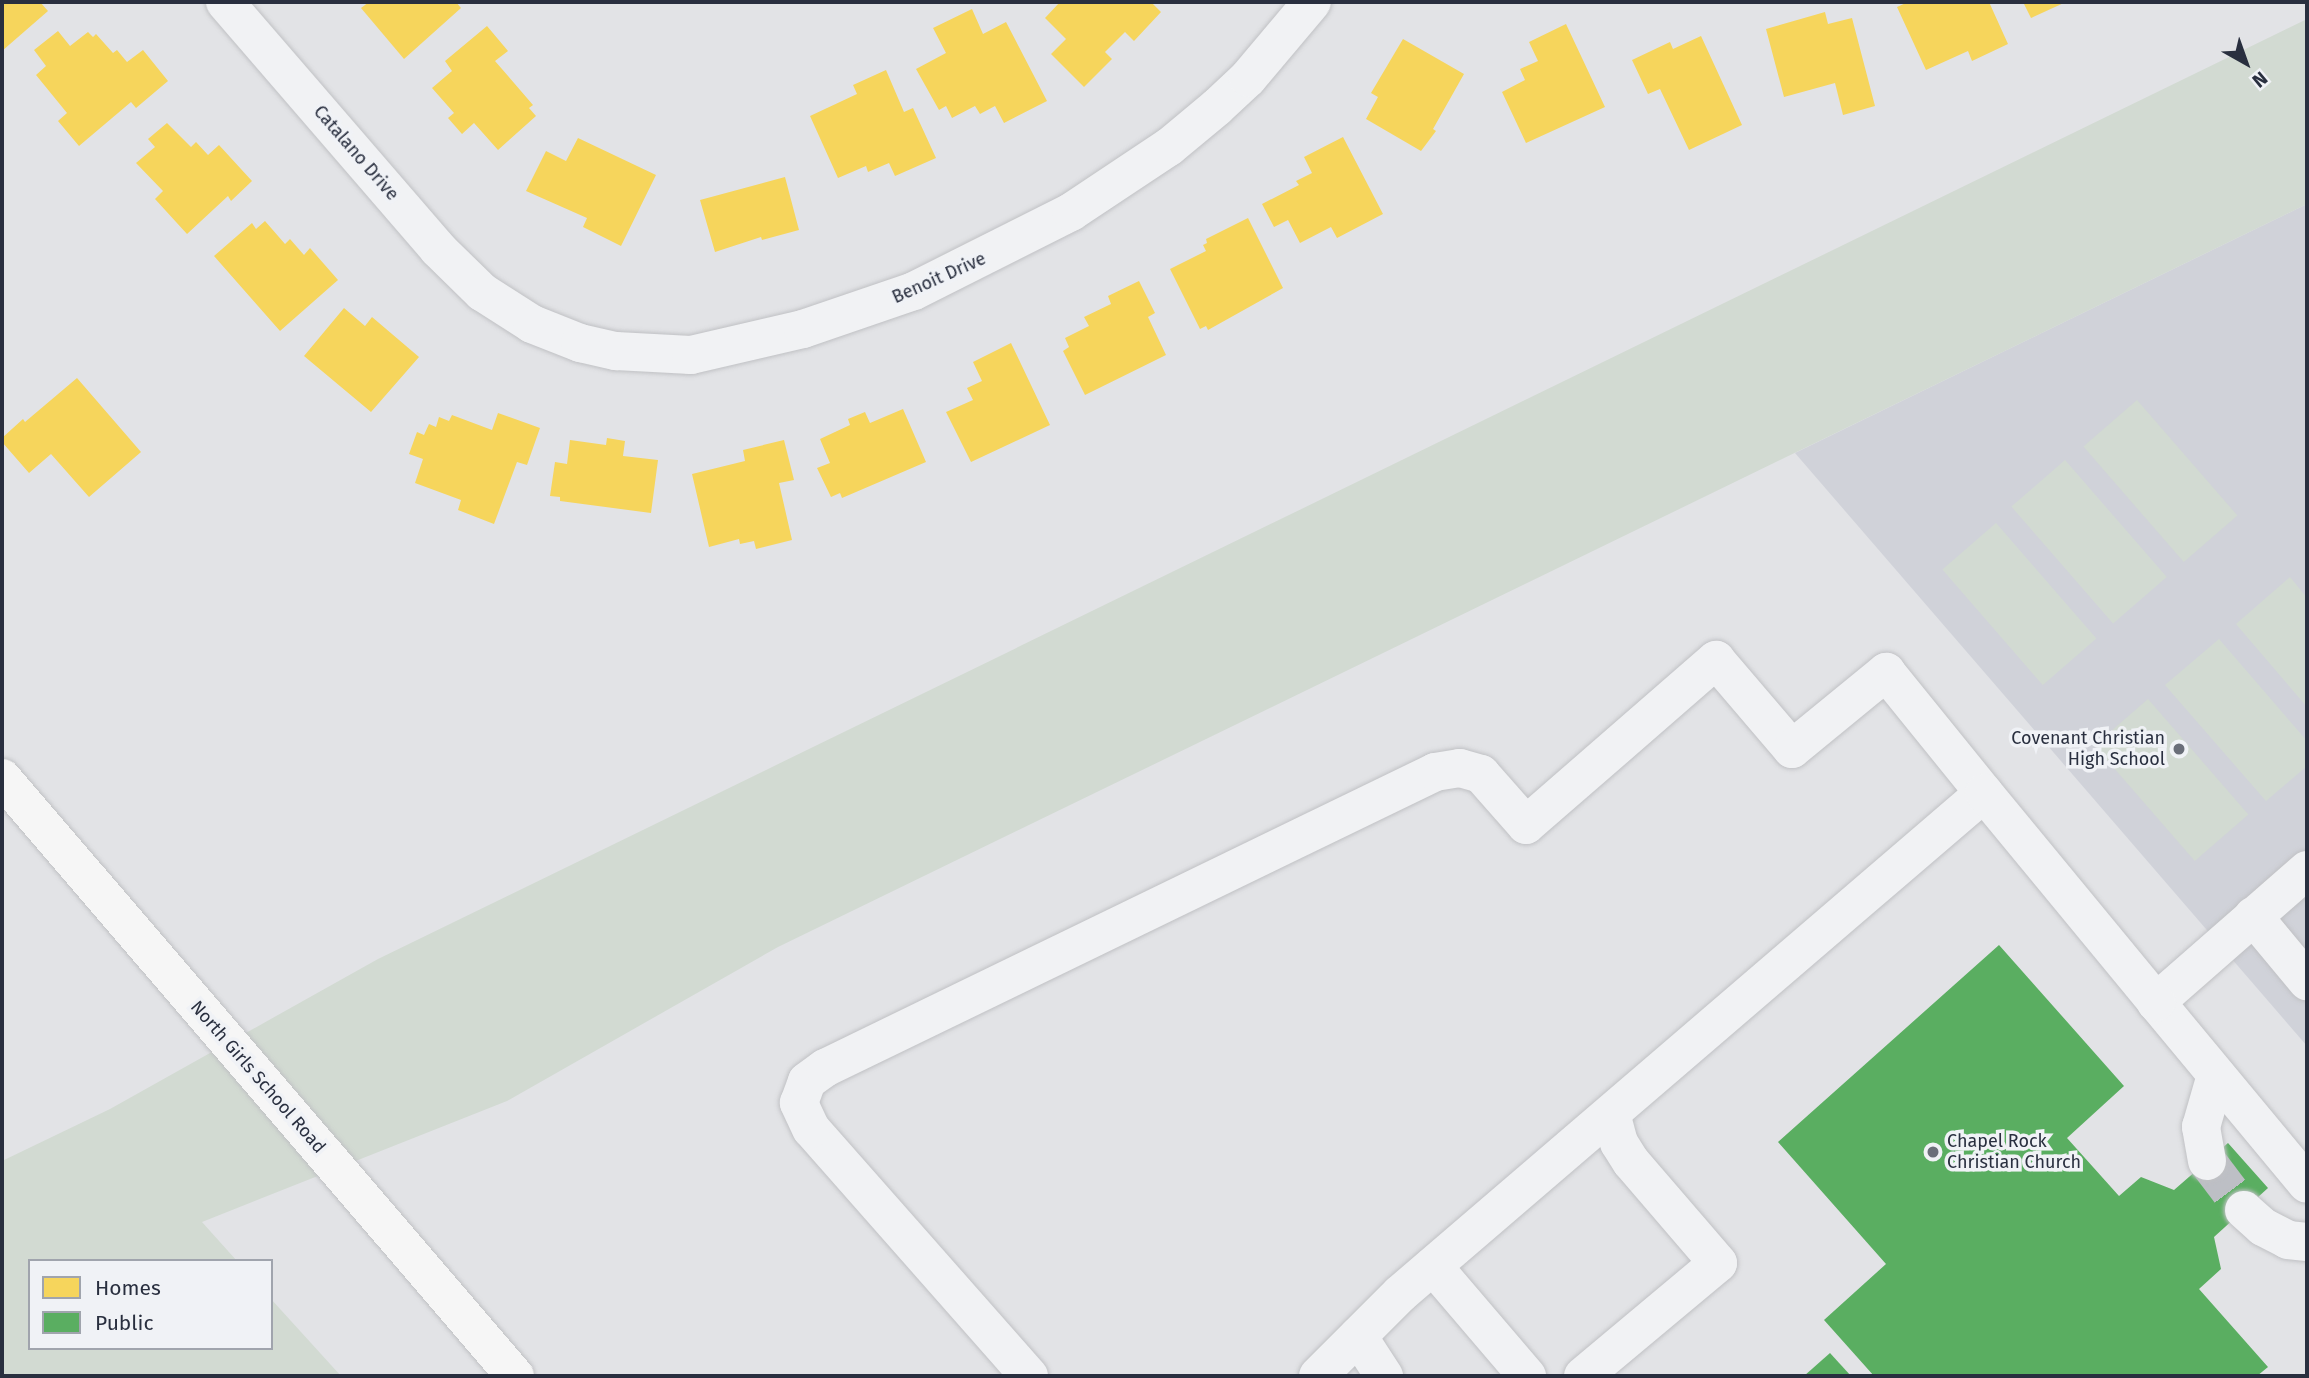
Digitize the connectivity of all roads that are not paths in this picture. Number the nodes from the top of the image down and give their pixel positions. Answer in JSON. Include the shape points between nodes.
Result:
{"nodes":[{"id":1,"x":225,"y":2,"type":"edge"},
{"id":2,"x":1312,"y":2,"type":"edge"},
{"id":3,"x":492,"y":299,"type":"joint"},
{"id":4,"x":2,"y":778,"type":"edge"},
{"id":5,"x":1984,"y":793,"type":"junction"},
{"id":6,"x":2307,"y":870,"type":"edge"},
{"id":7,"x":2253,"y":916,"type":"junction"},
{"id":8,"x":2307,"y":981,"type":"edge"},
{"id":9,"x":2156,"y":1002,"type":"junction"},
{"id":10,"x":2216,"y":1075,"type":"junction"},
{"id":11,"x":1611,"y":1114,"type":"junction"},
{"id":12,"x":2207,"y":1161,"type":"tunnel mouth"},
{"id":13,"x":2307,"y":1184,"type":"edge"},
{"id":14,"x":2244,"y":1210,"type":"tunnel mouth"},
{"id":15,"x":2307,"y":1242,"type":"edge"},
{"id":16,"x":1433,"y":1266,"type":"junction"},
{"id":17,"x":1358,"y":1336,"type":"junction"},
{"id":18,"x":515,"y":1376,"type":"edge"},
{"id":19,"x":1029,"y":1376,"type":"edge"},
{"id":20,"x":1318,"y":1376,"type":"edge"},
{"id":21,"x":1384,"y":1376,"type":"edge"},
{"id":22,"x":1527,"y":1376,"type":"edge"},
{"id":23,"x":1583,"y":1376,"type":"edge"}],
"edges":[{"from":1,"to":3,"type":"street","name":"Catalano Drive","via":[[438,249]]},
{"from":2,"to":3,"type":"street","name":"Benoit Drive","via":[[1248,78],[1169,147],[1105,192],[1037,231],[877,305],[765,339],[691,355],[589,345],[532,324]]},
{"from":4,"to":18,"type":"main road","name":"North Girls School Road"},
{"from":5,"to":9,"type":"street"},
{"from":5,"to":11,"type":"street"},
{"from":5,"to":19,"type":"street","via":[[1886,672],[1792,749],[1716,660],[1526,825],[1481,775],[1460,768],[1435,772],[825,1069],[807,1082],[799,1103],[811,1129]]},
{"from":6,"to":7,"type":"street"},
{"from":7,"to":8,"type":"street"},
{"from":7,"to":9,"type":"street"},
{"from":9,"to":10,"type":"street"},
{"from":10,"to":12,"type":"street","via":[[2201,1127]]},
{"from":10,"to":13,"type":"street"},
{"from":11,"to":16,"type":"street"},
{"from":11,"to":23,"type":"street","via":[[1619,1143],[1631,1162],[1718,1263]]},
{"from":14,"to":15,"type":"street","via":[[2288,1240]]},
{"from":16,"to":17,"type":"street"},
{"from":16,"to":22,"type":"street"},
{"from":17,"to":20,"type":"street"},
{"from":17,"to":21,"type":"street"}]}
